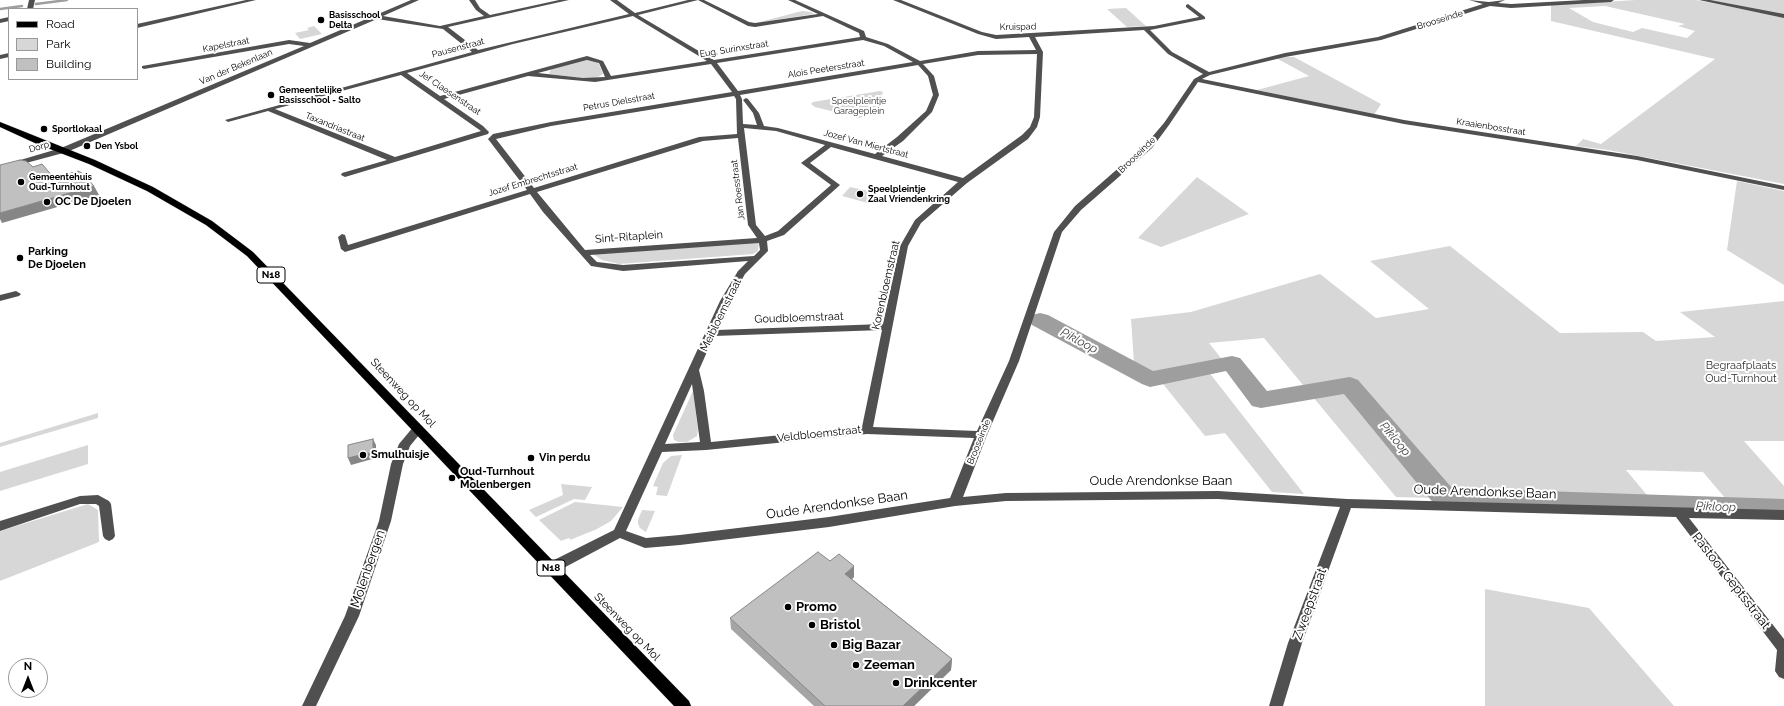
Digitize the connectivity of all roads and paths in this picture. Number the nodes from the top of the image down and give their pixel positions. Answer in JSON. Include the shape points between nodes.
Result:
{"nodes":[{"id":1,"x":253,"y":0,"type":"edge"},
{"id":2,"x":416,"y":0,"type":"edge"},
{"id":3,"x":472,"y":0,"type":"edge"},
{"id":4,"x":566,"y":0,"type":"edge"},
{"id":5,"x":613,"y":0,"type":"edge"},
{"id":6,"x":695,"y":0,"type":"edge"},
{"id":7,"x":700,"y":0,"type":"edge"},
{"id":8,"x":791,"y":0,"type":"edge"},
{"id":9,"x":896,"y":0,"type":"edge"},
{"id":10,"x":1472,"y":0,"type":"edge"},
{"id":11,"x":1502,"y":0,"type":"edge"},
{"id":12,"x":1611,"y":0,"type":"edge"},
{"id":13,"x":1702,"y":0,"type":"edge"},
{"id":14,"x":1490,"y":4,"type":"junction"},
{"id":15,"x":1188,"y":6,"type":"dead end"},
{"id":16,"x":808,"y":9,"type":"junction"},
{"id":17,"x":801,"y":10,"type":"dead end"},
{"id":18,"x":794,"y":12,"type":"dead end"},
{"id":19,"x":634,"y":14,"type":"junction"},
{"id":20,"x":822,"y":15,"type":"junction"},
{"id":21,"x":489,"y":16,"type":"junction"},
{"id":22,"x":1784,"y":16,"type":"edge"},
{"id":23,"x":377,"y":17,"type":"junction"},
{"id":24,"x":748,"y":24,"type":"junction"},
{"id":25,"x":138,"y":26,"type":"edge"},
{"id":26,"x":441,"y":27,"type":"junction"},
{"id":27,"x":1146,"y":29,"type":"junction"},
{"id":28,"x":1032,"y":36,"type":"junction"},
{"id":29,"x":863,"y":38,"type":"junction"},
{"id":30,"x":311,"y":45,"type":"junction"},
{"id":31,"x":476,"y":52,"type":"junction"},
{"id":32,"x":1040,"y":52,"type":"junction"},
{"id":33,"x":712,"y":61,"type":"junction"},
{"id":34,"x":919,"y":62,"type":"junction"},
{"id":35,"x":144,"y":67,"type":"dead end"},
{"id":36,"x":402,"y":73,"type":"junction"},
{"id":37,"x":528,"y":74,"type":"junction"},
{"id":38,"x":1208,"y":74,"type":"junction"},
{"id":39,"x":608,"y":78,"type":"junction"},
{"id":40,"x":1196,"y":80,"type":"junction"},
{"id":41,"x":736,"y":93,"type":"junction"},
{"id":42,"x":440,"y":98,"type":"junction"},
{"id":43,"x":746,"y":100,"type":"dead end"},
{"id":44,"x":270,"y":109,"type":"junction"},
{"id":45,"x":228,"y":120,"type":"dead end"},
{"id":46,"x":0,"y":124,"type":"edge"},
{"id":47,"x":740,"y":126,"type":"junction"},
{"id":48,"x":762,"y":127,"type":"junction"},
{"id":49,"x":741,"y":136,"type":"junction"},
{"id":50,"x":830,"y":144,"type":"junction"},
{"id":51,"x":64,"y":150,"type":"junction"},
{"id":52,"x":876,"y":157,"type":"junction"},
{"id":53,"x":395,"y":160,"type":"junction"},
{"id":54,"x":0,"y":168,"type":"edge"},
{"id":55,"x":346,"y":175,"type":"dead end"},
{"id":56,"x":964,"y":181,"type":"junction"},
{"id":57,"x":1784,"y":188,"type":"edge"},
{"id":58,"x":532,"y":191,"type":"junction"},
{"id":59,"x":342,"y":237,"type":"dead end"},
{"id":60,"x":763,"y":240,"type":"junction"},
{"id":61,"x":583,"y":253,"type":"junction"},
{"id":62,"x":758,"y":258,"type":"junction"},
{"id":63,"x":16,"y":294,"type":"dead end"},
{"id":64,"x":0,"y":298,"type":"edge"},
{"id":65,"x":886,"y":328,"type":"junction"},
{"id":66,"x":712,"y":333,"type":"junction"},
{"id":67,"x":694,"y":371,"type":"junction"},
{"id":68,"x":418,"y":429,"type":"junction"},
{"id":69,"x":867,"y":430,"type":"junction"},
{"id":70,"x":981,"y":435,"type":"junction"},
{"id":71,"x":706,"y":446,"type":"junction"},
{"id":72,"x":658,"y":448,"type":"junction"},
{"id":73,"x":955,"y":502,"type":"junction"},
{"id":74,"x":1347,"y":503,"type":"junction"},
{"id":75,"x":1679,"y":513,"type":"junction"},
{"id":76,"x":1783,"y":515,"type":"edge"},
{"id":77,"x":0,"y":526,"type":"edge"},
{"id":78,"x":619,"y":533,"type":"junction"},
{"id":79,"x":109,"y":536,"type":"dead end"},
{"id":80,"x":551,"y":568,"type":"junction"},
{"id":81,"x":1784,"y":649,"type":"edge"},
{"id":82,"x":1784,"y":673,"type":"edge"},
{"id":83,"x":309,"y":706,"type":"edge"},
{"id":84,"x":684,"y":706,"type":"edge"},
{"id":85,"x":1276,"y":706,"type":"edge"}],
"edges":[{"from":1,"to":25,"type":"street"},
{"from":2,"to":23,"type":"street","name":"Van der Bekenlaan"},
{"from":3,"to":21,"type":"street","via":[[478,9]]},
{"from":4,"to":21,"type":"street"},
{"from":5,"to":19,"type":"street"},
{"from":6,"to":19,"type":"street","name":"Pausenstraat"},
{"from":7,"to":24,"type":"street"},
{"from":8,"to":16,"type":"street"},
{"from":9,"to":28,"type":"street","name":"Kruispad","via":[[990,36]]},
{"from":10,"to":14,"type":"street"},
{"from":11,"to":14,"type":"street","name":"Brooseinde"},
{"from":12,"to":14,"type":"street","via":[[1511,6]]},
{"from":13,"to":22,"type":"street"},
{"from":14,"to":38,"type":"street","name":"Brooseinde","via":[[1379,39],[1285,55]]},
{"from":15,"to":27,"type":"street","name":"Kruispad","via":[[1203,18]]},
{"from":16,"to":17,"type":"street"},
{"from":16,"to":20,"type":"street"},
{"from":18,"to":24,"type":"street"},
{"from":19,"to":31,"type":"street","name":"Pausenstraat"},
{"from":19,"to":33,"type":"street"},
{"from":20,"to":24,"type":"street"},
{"from":20,"to":29,"type":"street","via":[[862,32]]},
{"from":21,"to":26,"type":"street"},
{"from":23,"to":26,"type":"street"},
{"from":23,"to":30,"type":"street","name":"Van der Bekenlaan"},
{"from":26,"to":31,"type":"street"},
{"from":27,"to":28,"type":"street","name":"Kruispad"},
{"from":27,"to":38,"type":"street","via":[[1170,53]]},
{"from":28,"to":32,"type":"street","name":"Korenbloemstraat"},
{"from":29,"to":33,"type":"street","name":"Eug. Surinxstraat"},
{"from":29,"to":34,"type":"street"},
{"from":30,"to":35,"type":"street","name":"Kapelstraat","via":[[290,42]]},
{"from":30,"to":51,"type":"street","name":"Van der Bekenlaan"},
{"from":31,"to":36,"type":"street","name":"Pausenstraat"},
{"from":32,"to":34,"type":"street","name":"Alois Peetersstraat","via":[[978,53]]},
{"from":32,"to":56,"type":"street","name":"Korenbloemstraat","via":[[1037,117],[1033,127],[1025,137]]},
{"from":33,"to":39,"type":"street","name":"Eug. Surinxstraat"},
{"from":33,"to":41,"type":"street"},
{"from":34,"to":41,"type":"street","name":"Alois Peetersstraat"},
{"from":34,"to":52,"type":"street","via":[[934,83],[934,104],[922,119]]},
{"from":36,"to":42,"type":"street","name":"Jef Claesenstraat"},
{"from":36,"to":44,"type":"street","name":"Pausenstraat"},
{"from":37,"to":39,"type":"street","name":"Eug. Surinxstraat","via":[[583,80]]},
{"from":37,"to":39,"type":"street","via":[[580,59],[593,58],[601,62]]},
{"from":37,"to":42,"type":"street"},
{"from":38,"to":40,"type":"street","name":"Brooseinde"},
{"from":40,"to":57,"type":"street","name":"Kraaienbosstraat","via":[[1404,122],[1637,158]]},
{"from":40,"to":70,"type":"street","name":"Brooseinde","via":[[1149,146],[1078,208],[1058,232],[1014,361]]},
{"from":41,"to":47,"type":"street","name":"Jan Roesstraat","via":[[739,99]]},
{"from":41,"to":58,"type":"street","name":"Petrus Dielsstraat","via":[[551,124],[492,139]]},
{"from":42,"to":53,"type":"street","name":"Jef Claesenstraat","via":[[485,132]]},
{"from":43,"to":48,"type":"street"},
{"from":44,"to":45,"type":"street","name":"Pausenstraat"},
{"from":44,"to":53,"type":"street","name":"Taxandriastraat"},
{"from":46,"to":51,"type":"main road","name":"Dorp","number":"N18"},
{"from":47,"to":48,"type":"street","name":"Jozef Van Miertstraat"},
{"from":47,"to":49,"type":"street","name":"Jan Roesstraat"},
{"from":48,"to":50,"type":"street","name":"Jozef Van Miertstraat"},
{"from":49,"to":58,"type":"street","name":"Jozef Embrechtsstraat","via":[[702,140]]},
{"from":49,"to":60,"type":"street","name":"Jan Roesstraat","via":[[752,225]]},
{"from":50,"to":52,"type":"street","name":"Jozef Van Miertstraat"},
{"from":50,"to":60,"type":"street","via":[[805,163],[836,185],[791,227]]},
{"from":51,"to":54,"type":"street","name":"Dorp"},
{"from":51,"to":68,"type":"main road","name":"Steenweg op Mol","number":"N18","via":[[150,189],[209,223],[233,241],[273,277]]},
{"from":52,"to":56,"type":"street","name":"Jozef Van Miertstraat"},
{"from":53,"to":55,"type":"street"},
{"from":56,"to":65,"type":"street","name":"Korenbloemstraat","via":[[918,222],[910,234],[904,246]]},
{"from":58,"to":59,"type":"street","name":"Jozef Embrechtsstraat","via":[[345,249]]},
{"from":58,"to":61,"type":"street"},
{"from":60,"to":61,"type":"street","name":"Sint-Ritaplein"},
{"from":60,"to":62,"type":"street","via":[[764,251]]},
{"from":61,"to":62,"type":"street","name":"Sint-Ritaplein","via":[[594,264],[623,268]]},
{"from":62,"to":66,"type":"street","name":"Meibloemstraat","via":[[741,273]]},
{"from":63,"to":64,"type":"street"},
{"from":65,"to":66,"type":"street","name":"Goudbloemstraat"},
{"from":65,"to":69,"type":"street","name":"Korenbloemstraat"},
{"from":66,"to":67,"type":"street","name":"Meibloemstraat"},
{"from":67,"to":71,"type":"street"},
{"from":67,"to":72,"type":"street","name":"Meibloemstraat"},
{"from":68,"to":80,"type":"main road","name":"Steenweg op Mol","number":"N18"},
{"from":68,"to":83,"type":"street","name":"Molenbergen","via":[[405,444],[397,464],[385,521],[352,616]]},
{"from":69,"to":70,"type":"street","name":"Veldbloemstraat"},
{"from":69,"to":71,"type":"street","name":"Veldbloemstraat"},
{"from":70,"to":73,"type":"street","name":"Brooseinde"},
{"from":71,"to":72,"type":"street","name":"Veldbloemstraat"},
{"from":72,"to":78,"type":"street","name":"Meibloemstraat"},
{"from":73,"to":74,"type":"street","name":"Oude Arendonkse Baan","via":[[1006,497],[1177,494]]},
{"from":73,"to":78,"type":"street","name":"Oude Arendonkse Baan","via":[[829,522],[680,540],[645,543]]},
{"from":74,"to":75,"type":"street","name":"Oude Arendonkse Baan"},
{"from":74,"to":85,"type":"street","name":"Zweepstraat","via":[[1295,643]]},
{"from":75,"to":76,"type":"street","name":"Oude Arendonkse Baan"},
{"from":75,"to":81,"type":"street","name":"Pastoor Geptsstraat"},
{"from":77,"to":79,"type":"street","via":[[67,504],[98,499],[105,504]]},
{"from":78,"to":80,"type":"street"},
{"from":80,"to":84,"type":"main road","name":"Steenweg op Mol","number":"N18"},
{"from":81,"to":82,"type":"street","name":"Pastoor Geptsstraat"}]}
